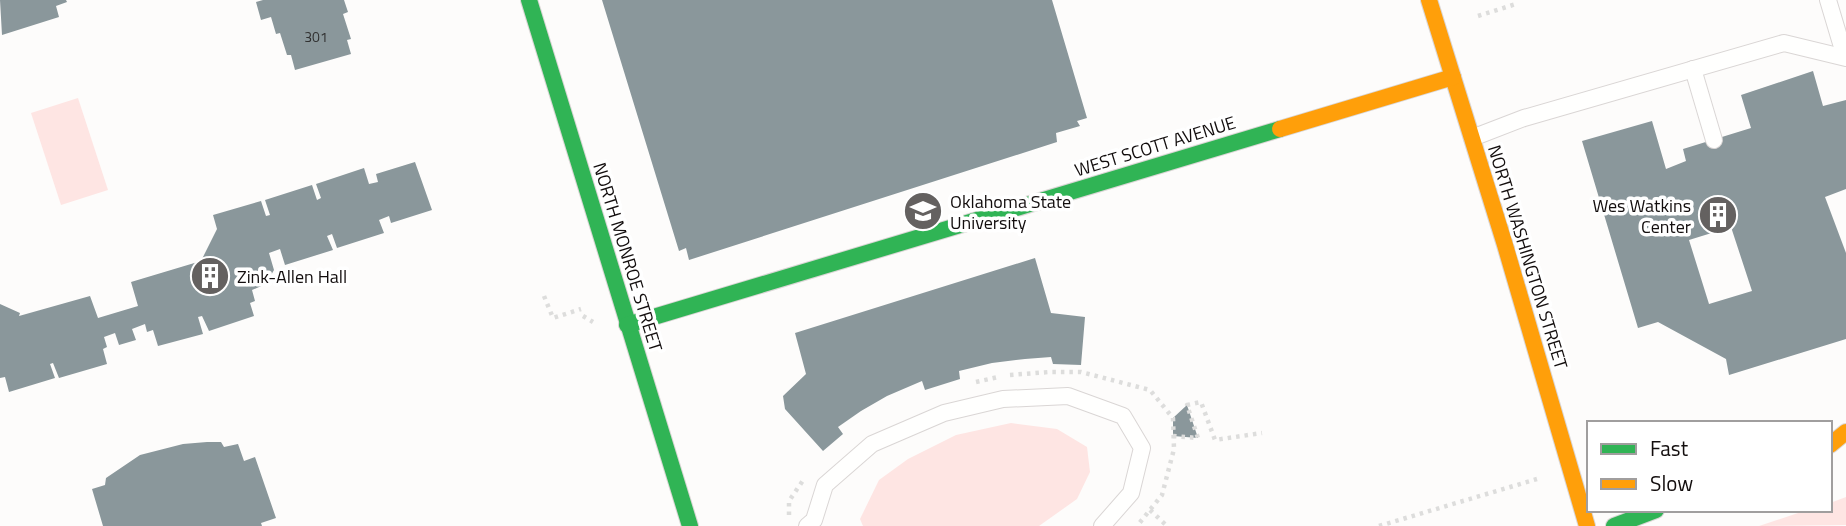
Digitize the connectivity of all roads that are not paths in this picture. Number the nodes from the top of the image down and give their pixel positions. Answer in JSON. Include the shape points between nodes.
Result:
{"nodes":[{"id":1,"x":529,"y":0,"type":"edge"},
{"id":2,"x":1429,"y":0,"type":"edge"},
{"id":3,"x":1828,"y":0,"type":"edge"},
{"id":4,"x":1845,"y":58,"type":"edge"},
{"id":5,"x":1693,"y":69,"type":"junction"},
{"id":6,"x":1453,"y":77,"type":"junction"},
{"id":7,"x":1472,"y":138,"type":"junction"},
{"id":8,"x":1714,"y":140,"type":"dead end"},
{"id":9,"x":628,"y":326,"type":"junction"},
{"id":10,"x":1846,"y":432,"type":"edge"},
{"id":11,"x":1832,"y":445,"type":"edge"},
{"id":12,"x":1651,"y":512,"type":"edge"},
{"id":13,"x":812,"y":524,"type":"edge"},
{"id":14,"x":690,"y":526,"type":"edge"},
{"id":15,"x":1102,"y":526,"type":"edge"},
{"id":16,"x":1587,"y":526,"type":"edge"},
{"id":17,"x":1614,"y":526,"type":"edge"}],
"edges":[{"from":1,"to":9,"type":"street","name":"NORTH MONROE STREET"},
{"from":2,"to":6,"type":"street","name":"NORTH WASHINGTON STREET"},
{"from":3,"to":4,"type":"lane"},
{"from":4,"to":5,"type":"lane","via":[[1784,43]]},
{"from":5,"to":7,"type":"lane","via":[[1524,118]]},
{"from":5,"to":8,"type":"lane"},
{"from":6,"to":7,"type":"street","name":"NORTH WASHINGTON STREET"},
{"from":6,"to":9,"type":"street","name":"WEST SCOTT AVENUE"},
{"from":7,"to":16,"type":"street","name":"NORTH WASHINGTON STREET"},
{"from":9,"to":14,"type":"street","name":"NORTH MONROE STREET"},
{"from":10,"to":11,"type":"street"},
{"from":12,"to":17,"type":"street"},
{"from":13,"to":15,"type":"lane","via":[[825,485],[873,444],[956,410],[1003,399],[1068,396],[1123,416],[1142,448],[1131,493]]}]}
